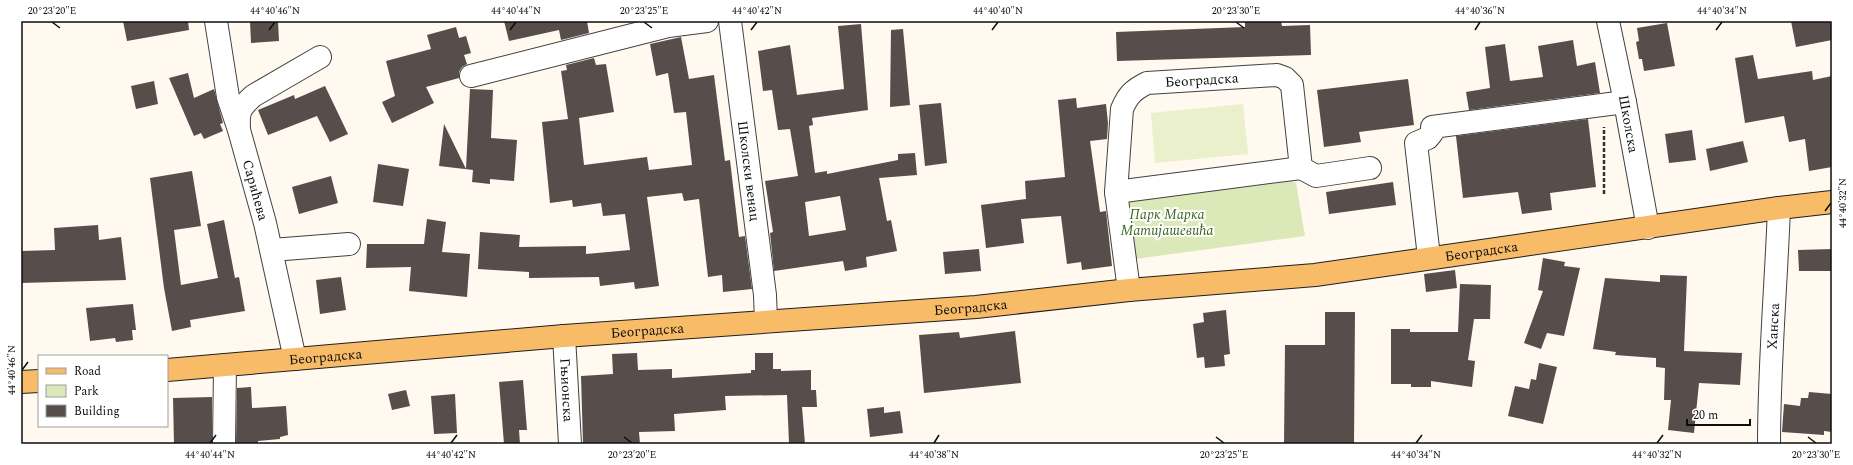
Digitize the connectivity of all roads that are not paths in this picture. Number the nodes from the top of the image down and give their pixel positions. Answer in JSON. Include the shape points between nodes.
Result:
{"nodes":[{"id":1,"x":216,"y":21,"type":"edge"},
{"id":2,"x":707,"y":21,"type":"edge"},
{"id":3,"x":730,"y":21,"type":"edge"},
{"id":4,"x":1608,"y":21,"type":"edge"},
{"id":5,"x":320,"y":57,"type":"dead end"},
{"id":6,"x":471,"y":76,"type":"dead end"},
{"id":7,"x":1625,"y":102,"type":"junction"},
{"id":8,"x":240,"y":130,"type":"junction"},
{"id":9,"x":1301,"y":168,"type":"junction"},
{"id":10,"x":1370,"y":168,"type":"dead end"},
{"id":11,"x":1116,"y":192,"type":"junction"},
{"id":12,"x":1832,"y":202,"type":"edge"},
{"id":13,"x":1779,"y":208,"type":"junction"},
{"id":14,"x":1648,"y":228,"type":"junction"},
{"id":15,"x":348,"y":244,"type":"dead end"},
{"id":16,"x":272,"y":250,"type":"junction"},
{"id":17,"x":1429,"y":257,"type":"junction"},
{"id":18,"x":1129,"y":290,"type":"junction"},
{"id":19,"x":766,"y":322,"type":"junction"},
{"id":20,"x":564,"y":336,"type":"junction"},
{"id":21,"x":295,"y":359,"type":"junction"},
{"id":22,"x":225,"y":365,"type":"junction"},
{"id":23,"x":168,"y":370,"type":"edge"},
{"id":24,"x":38,"y":381,"type":"edge"},
{"id":25,"x":21,"y":382,"type":"edge"},
{"id":26,"x":224,"y":444,"type":"edge"},
{"id":27,"x":570,"y":444,"type":"edge"},
{"id":28,"x":1769,"y":444,"type":"edge"}],
"edges":[{"from":1,"to":8,"type":"street","name":"Сарићева","via":[[228,97]]},
{"from":2,"to":6,"type":"street","via":[[668,26]]},
{"from":3,"to":19,"type":"street","name":"Школски венац","via":[[765,295]]},
{"from":4,"to":7,"type":"street","name":"Школска"},
{"from":5,"to":8,"type":"street","via":[[249,99],[238,113]]},
{"from":7,"to":14,"type":"street","name":"Школска"},
{"from":7,"to":17,"type":"street","via":[[1432,126],[1432,133],[1428,138],[1416,143]]},
{"from":8,"to":16,"type":"street","name":"Сарићева"},
{"from":9,"to":10,"type":"street","via":[[1316,176]]},
{"from":9,"to":11,"type":"street"},
{"from":9,"to":11,"type":"street","name":"Београдска","via":[[1292,85],[1285,78],[1277,75],[1147,84],[1137,88],[1128,97],[1122,109]]},
{"from":11,"to":18,"type":"street","name":"Београдска"},
{"from":12,"to":13,"type":"main road","name":"Београдска"},
{"from":13,"to":14,"type":"main road","name":"Београдска"},
{"from":13,"to":28,"type":"street","name":"Ханска","via":[[1769,384]]},
{"from":14,"to":17,"type":"main road","name":"Београдска"},
{"from":15,"to":16,"type":"street"},
{"from":16,"to":21,"type":"street","name":"Сарићева"},
{"from":17,"to":18,"type":"main road","name":"Београдска","via":[[1315,275]]},
{"from":18,"to":19,"type":"main road","name":"Београдска","via":[[976,307]]},
{"from":19,"to":20,"type":"main road","name":"Београдска"},
{"from":20,"to":21,"type":"main road","name":"Београдска"},
{"from":20,"to":27,"type":"street","name":"Гњионска"},
{"from":21,"to":22,"type":"main road","name":"Београдска"},
{"from":22,"to":23,"type":"main road","name":"Београдска"},
{"from":22,"to":26,"type":"street"},
{"from":24,"to":25,"type":"main road"}]}
